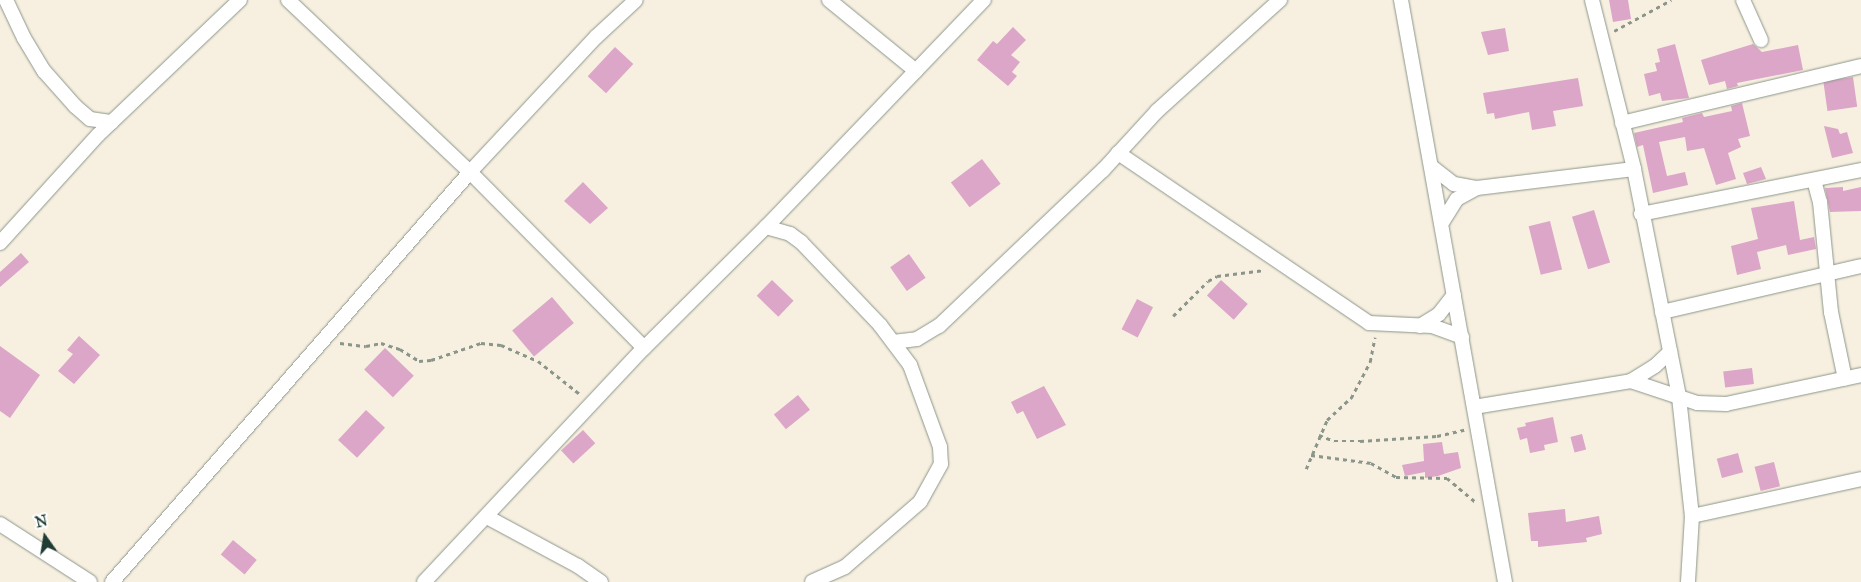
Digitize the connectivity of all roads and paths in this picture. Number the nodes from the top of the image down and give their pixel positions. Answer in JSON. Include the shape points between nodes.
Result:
{"nodes":[{"id":1,"x":6,"y":0,"type":"edge"},
{"id":2,"x":240,"y":0,"type":"edge"},
{"id":3,"x":288,"y":0,"type":"edge"},
{"id":4,"x":636,"y":0,"type":"edge"},
{"id":5,"x":830,"y":0,"type":"edge"},
{"id":6,"x":984,"y":0,"type":"edge"},
{"id":7,"x":1280,"y":0,"type":"edge"},
{"id":8,"x":1401,"y":0,"type":"edge"},
{"id":9,"x":1592,"y":0,"type":"edge"},
{"id":10,"x":1671,"y":0,"type":"edge"},
{"id":11,"x":1743,"y":0,"type":"edge"},
{"id":12,"x":1601,"y":36,"type":"junction"},
{"id":13,"x":1761,"y":40,"type":"dead end"},
{"id":14,"x":1861,"y":66,"type":"edge"},
{"id":15,"x":916,"y":70,"type":"junction"},
{"id":16,"x":112,"y":122,"type":"junction"},
{"id":17,"x":1622,"y":123,"type":"junction"},
{"id":18,"x":1118,"y":153,"type":"junction"},
{"id":19,"x":1432,"y":167,"type":"junction"},
{"id":20,"x":1634,"y":169,"type":"junction"},
{"id":21,"x":1861,"y":170,"type":"edge"},
{"id":22,"x":470,"y":172,"type":"junction"},
{"id":23,"x":1814,"y":180,"type":"junction"},
{"id":24,"x":1477,"y":188,"type":"junction"},
{"id":25,"x":1641,"y":214,"type":"junction"},
{"id":26,"x":1443,"y":221,"type":"junction"},
{"id":27,"x":766,"y":227,"type":"junction"},
{"id":28,"x":0,"y":243,"type":"edge"},
{"id":29,"x":1861,"y":266,"type":"edge"},
{"id":30,"x":1289,"y":268,"type":"junction"},
{"id":31,"x":1825,"y":272,"type":"junction"},
{"id":32,"x":1454,"y":295,"type":"junction"},
{"id":33,"x":1662,"y":312,"type":"junction"},
{"id":34,"x":1173,"y":316,"type":"dead end"},
{"id":35,"x":1420,"y":326,"type":"junction"},
{"id":36,"x":1377,"y":335,"type":"dead end"},
{"id":37,"x":1462,"y":337,"type":"junction"},
{"id":38,"x":324,"y":341,"type":"junction"},
{"id":39,"x":893,"y":342,"type":"junction"},
{"id":40,"x":644,"y":348,"type":"junction"},
{"id":41,"x":1670,"y":352,"type":"junction"},
{"id":42,"x":1861,"y":375,"type":"edge"},
{"id":43,"x":1845,"y":379,"type":"junction"},
{"id":44,"x":1631,"y":381,"type":"junction"},
{"id":45,"x":1679,"y":397,"type":"junction"},
{"id":46,"x":591,"y":403,"type":"junction"},
{"id":47,"x":1474,"y":407,"type":"junction"},
{"id":48,"x":1477,"y":425,"type":"junction"},
{"id":49,"x":1319,"y":435,"type":"junction"},
{"id":50,"x":1311,"y":455,"type":"junction"},
{"id":51,"x":1306,"y":469,"type":"dead end"},
{"id":52,"x":1861,"y":479,"type":"edge"},
{"id":53,"x":1692,"y":516,"type":"junction"},
{"id":54,"x":487,"y":517,"type":"junction"},
{"id":55,"x":1493,"y":517,"type":"junction"},
{"id":56,"x":0,"y":524,"type":"edge"},
{"id":57,"x":90,"y":582,"type":"edge"},
{"id":58,"x":112,"y":582,"type":"edge"},
{"id":59,"x":424,"y":582,"type":"edge"},
{"id":60,"x":601,"y":582,"type":"edge"},
{"id":61,"x":812,"y":582,"type":"edge"},
{"id":62,"x":1505,"y":582,"type":"edge"},
{"id":63,"x":1688,"y":582,"type":"edge"}],
"edges":[{"from":1,"to":16,"type":"street","via":[[44,70],[75,106],[90,119]]},
{"from":2,"to":16,"type":"street"},
{"from":3,"to":22,"type":"street"},
{"from":4,"to":22,"type":"street","via":[[596,37]]},
{"from":5,"to":15,"type":"street"},
{"from":6,"to":15,"type":"street"},
{"from":7,"to":18,"type":"street","via":[[1157,111]]},
{"from":8,"to":19,"type":"street"},
{"from":9,"to":12,"type":"street"},
{"from":10,"to":12,"type":"path"},
{"from":11,"to":13,"type":"street"},
{"from":12,"to":17,"type":"street"},
{"from":14,"to":17,"type":"street"},
{"from":15,"to":27,"type":"street"},
{"from":16,"to":28,"type":"street"},
{"from":17,"to":20,"type":"street"},
{"from":18,"to":30,"type":"street"},
{"from":18,"to":39,"type":"street","via":[[939,326],[917,339]]},
{"from":19,"to":24,"type":"street","via":[[1454,184]]},
{"from":19,"to":26,"type":"street"},
{"from":20,"to":24,"type":"street"},
{"from":20,"to":25,"type":"street"},
{"from":21,"to":23,"type":"street"},
{"from":22,"to":38,"type":"street"},
{"from":22,"to":40,"type":"street"},
{"from":23,"to":25,"type":"street"},
{"from":23,"to":31,"type":"street","via":[[1820,202]]},
{"from":24,"to":26,"type":"street","via":[[1457,199]]},
{"from":25,"to":33,"type":"street"},
{"from":26,"to":32,"type":"street"},
{"from":27,"to":39,"type":"street","via":[[790,234],[801,242]]},
{"from":27,"to":40,"type":"street"},
{"from":29,"to":31,"type":"street"},
{"from":30,"to":34,"type":"path","via":[[1217,276]]},
{"from":30,"to":35,"type":"street","via":[[1370,323]]},
{"from":31,"to":33,"type":"street"},
{"from":31,"to":43,"type":"street"},
{"from":32,"to":35,"type":"street","via":[[1439,314]]},
{"from":32,"to":37,"type":"street"},
{"from":33,"to":41,"type":"street"},
{"from":35,"to":37,"type":"street","via":[[1442,328]]},
{"from":36,"to":49,"type":"path","via":[[1372,342],[1370,362],[1351,398],[1327,420]]},
{"from":37,"to":47,"type":"street"},
{"from":38,"to":46,"type":"path","via":[[366,346],[382,343],[419,361],[481,343],[501,345],[538,361]]},
{"from":38,"to":58,"type":"street"},
{"from":39,"to":61,"type":"street","via":[[910,365],[940,446],[941,464],[920,502],[906,517],[845,567]]},
{"from":40,"to":46,"type":"street"},
{"from":41,"to":44,"type":"street"},
{"from":41,"to":45,"type":"street"},
{"from":42,"to":43,"type":"street"},
{"from":43,"to":45,"type":"street","via":[[1726,404],[1697,403]]},
{"from":44,"to":45,"type":"street"},
{"from":44,"to":47,"type":"street"},
{"from":45,"to":53,"type":"street"},
{"from":46,"to":54,"type":"street"},
{"from":47,"to":48,"type":"street"},
{"from":48,"to":49,"type":"path","via":[[1455,433],[1403,439],[1334,441]]},
{"from":48,"to":55,"type":"street"},
{"from":49,"to":50,"type":"path"},
{"from":50,"to":51,"type":"path"},
{"from":50,"to":55,"type":"path","via":[[1371,463],[1396,477],[1446,478]]},
{"from":52,"to":53,"type":"street"},
{"from":53,"to":63,"type":"street"},
{"from":54,"to":59,"type":"street"},
{"from":54,"to":60,"type":"street","via":[[578,566]]},
{"from":55,"to":62,"type":"street"},
{"from":56,"to":57,"type":"street"}]}
